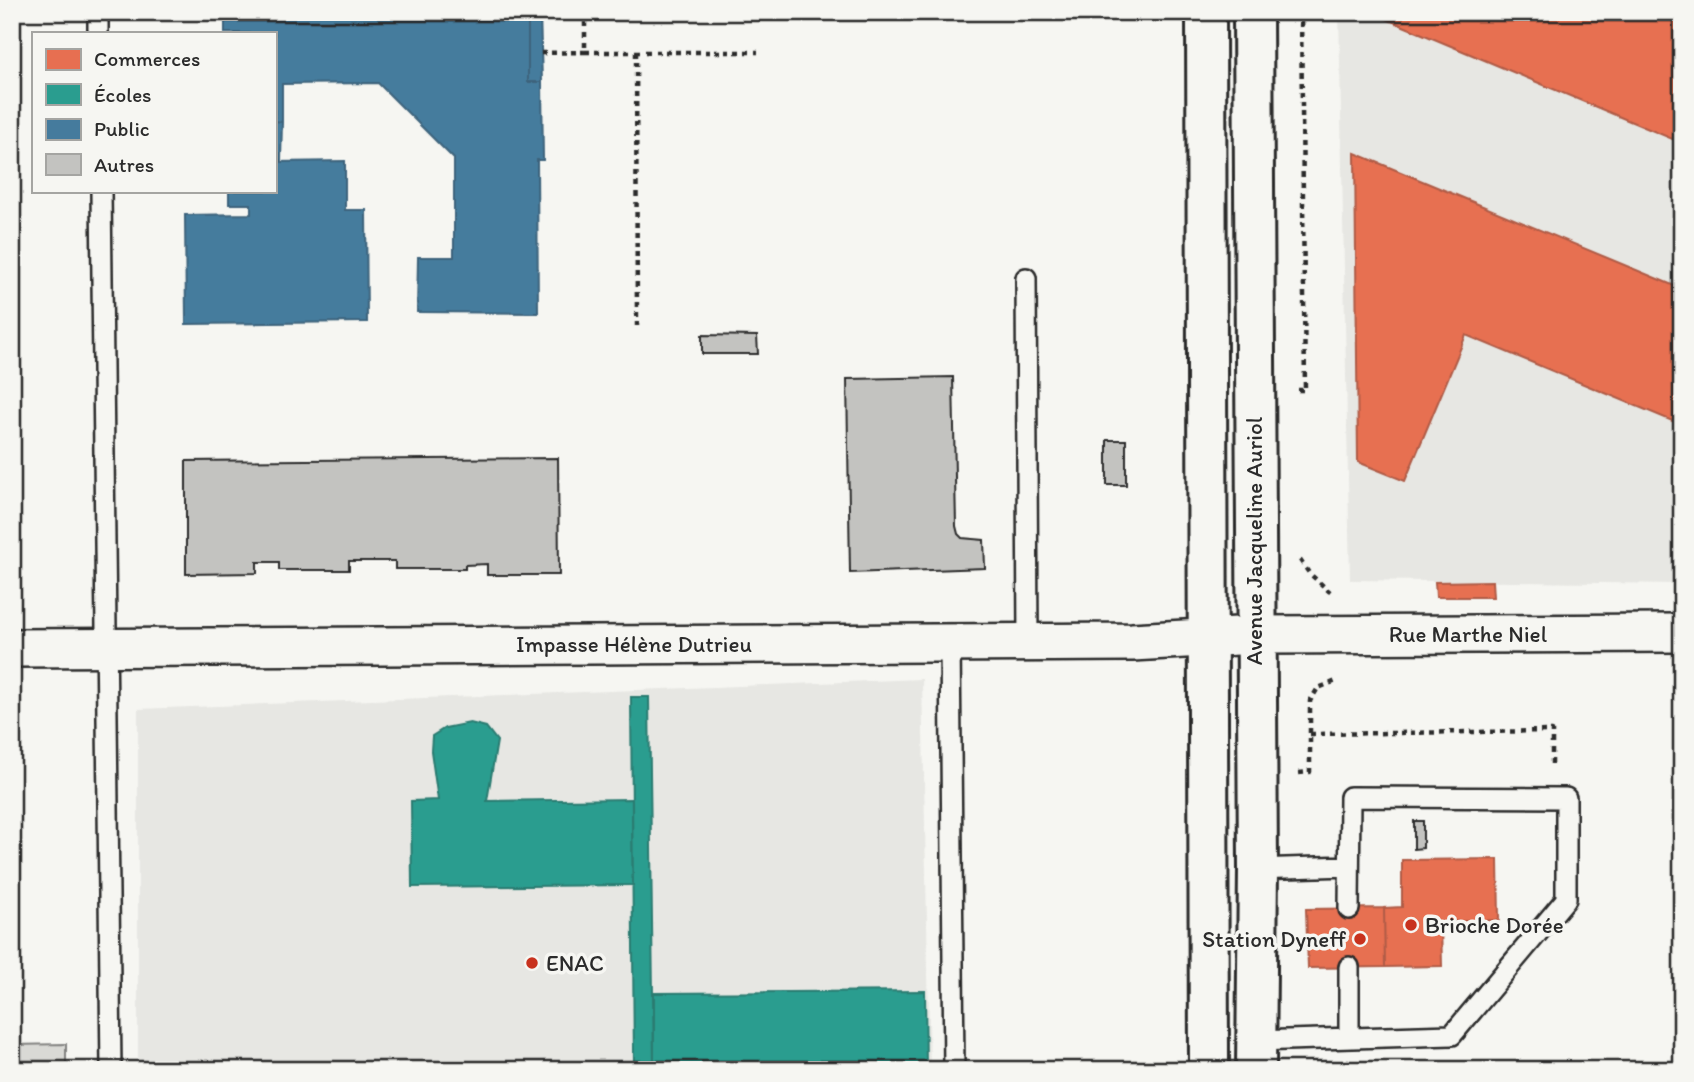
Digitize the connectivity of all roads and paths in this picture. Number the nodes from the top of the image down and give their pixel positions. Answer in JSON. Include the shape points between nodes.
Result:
{"nodes":[{"id":1,"x":98,"y":12,"type":"edge"},
{"id":2,"x":585,"y":12,"type":"edge"},
{"id":3,"x":1206,"y":12,"type":"edge"},
{"id":4,"x":1252,"y":12,"type":"edge"},
{"id":5,"x":98,"y":32,"type":"edge"},
{"id":6,"x":585,"y":52,"type":"junction"},
{"id":7,"x":636,"y":52,"type":"junction"},
{"id":8,"x":758,"y":52,"type":"dead end"},
{"id":9,"x":541,"y":53,"type":"dead end"},
{"id":10,"x":101,"y":192,"type":"edge"},
{"id":11,"x":1026,"y":278,"type":"dead end"},
{"id":12,"x":637,"y":326,"type":"dead end"},
{"id":13,"x":1682,"y":633,"type":"edge"},
{"id":14,"x":1255,"y":635,"type":"junction"},
{"id":15,"x":1209,"y":637,"type":"junction"},
{"id":16,"x":950,"y":642,"type":"junction"},
{"id":17,"x":1028,"y":642,"type":"junction"},
{"id":18,"x":107,"y":647,"type":"junction"},
{"id":19,"x":12,"y":648,"type":"edge"},
{"id":20,"x":1339,"y":681,"type":"dead end"},
{"id":21,"x":1310,"y":734,"type":"junction"},
{"id":22,"x":1297,"y":773,"type":"dead end"},
{"id":23,"x":1553,"y":798,"type":"junction"},
{"id":24,"x":1349,"y":866,"type":"junction"},
{"id":25,"x":1258,"y":869,"type":"junction"},
{"id":26,"x":1349,"y":909,"type":"dead end"},
{"id":27,"x":1349,"y":967,"type":"dead end"},
{"id":28,"x":1349,"y":1038,"type":"junction"},
{"id":29,"x":1256,"y":1055,"type":"edge"},
{"id":30,"x":111,"y":1070,"type":"edge"},
{"id":31,"x":954,"y":1070,"type":"edge"},
{"id":32,"x":1209,"y":1070,"type":"edge"}],
"edges":[{"from":1,"to":5,"type":"lane"},
{"from":2,"to":6,"type":"path"},
{"from":3,"to":15,"type":"main road","name":"Avenue Jacqueline Auriol"},
{"from":4,"to":14,"type":"main road","name":"Avenue Jacqueline Auriol"},
{"from":6,"to":7,"type":"path"},
{"from":6,"to":9,"type":"path"},
{"from":7,"to":8,"type":"path"},
{"from":7,"to":12,"type":"path"},
{"from":10,"to":18,"type":"lane"},
{"from":11,"to":17,"type":"lane"},
{"from":13,"to":14,"type":"street","name":"Rue Marthe Niel"},
{"from":14,"to":15,"type":"street","name":"Impasse Hélène Dutrieu"},
{"from":14,"to":25,"type":"main road","name":"Avenue Jacqueline Auriol"},
{"from":15,"to":17,"type":"street","name":"Impasse Hélène Dutrieu"},
{"from":15,"to":32,"type":"main road","name":"Avenue Jacqueline Auriol"},
{"from":16,"to":17,"type":"street","name":"Impasse Hélène Dutrieu"},
{"from":16,"to":18,"type":"street","name":"Impasse Hélène Dutrieu"},
{"from":16,"to":31,"type":"lane"},
{"from":18,"to":19,"type":"street","name":"Impasse Hélène Dutrieu"},
{"from":18,"to":30,"type":"lane"},
{"from":20,"to":21,"type":"path","via":[[1318,688],[1310,701]]},
{"from":21,"to":22,"type":"path","via":[[1310,772]]},
{"from":21,"to":23,"type":"path","via":[[1552,731]]},
{"from":23,"to":24,"type":"lane","via":[[1350,797]]},
{"from":23,"to":28,"type":"lane","via":[[1566,798],[1566,899],[1452,1035]]},
{"from":24,"to":25,"type":"lane"},
{"from":24,"to":26,"type":"lane"},
{"from":25,"to":29,"type":"main road","name":"Avenue Jacqueline Auriol"},
{"from":27,"to":28,"type":"lane"},
{"from":28,"to":29,"type":"lane"}]}
